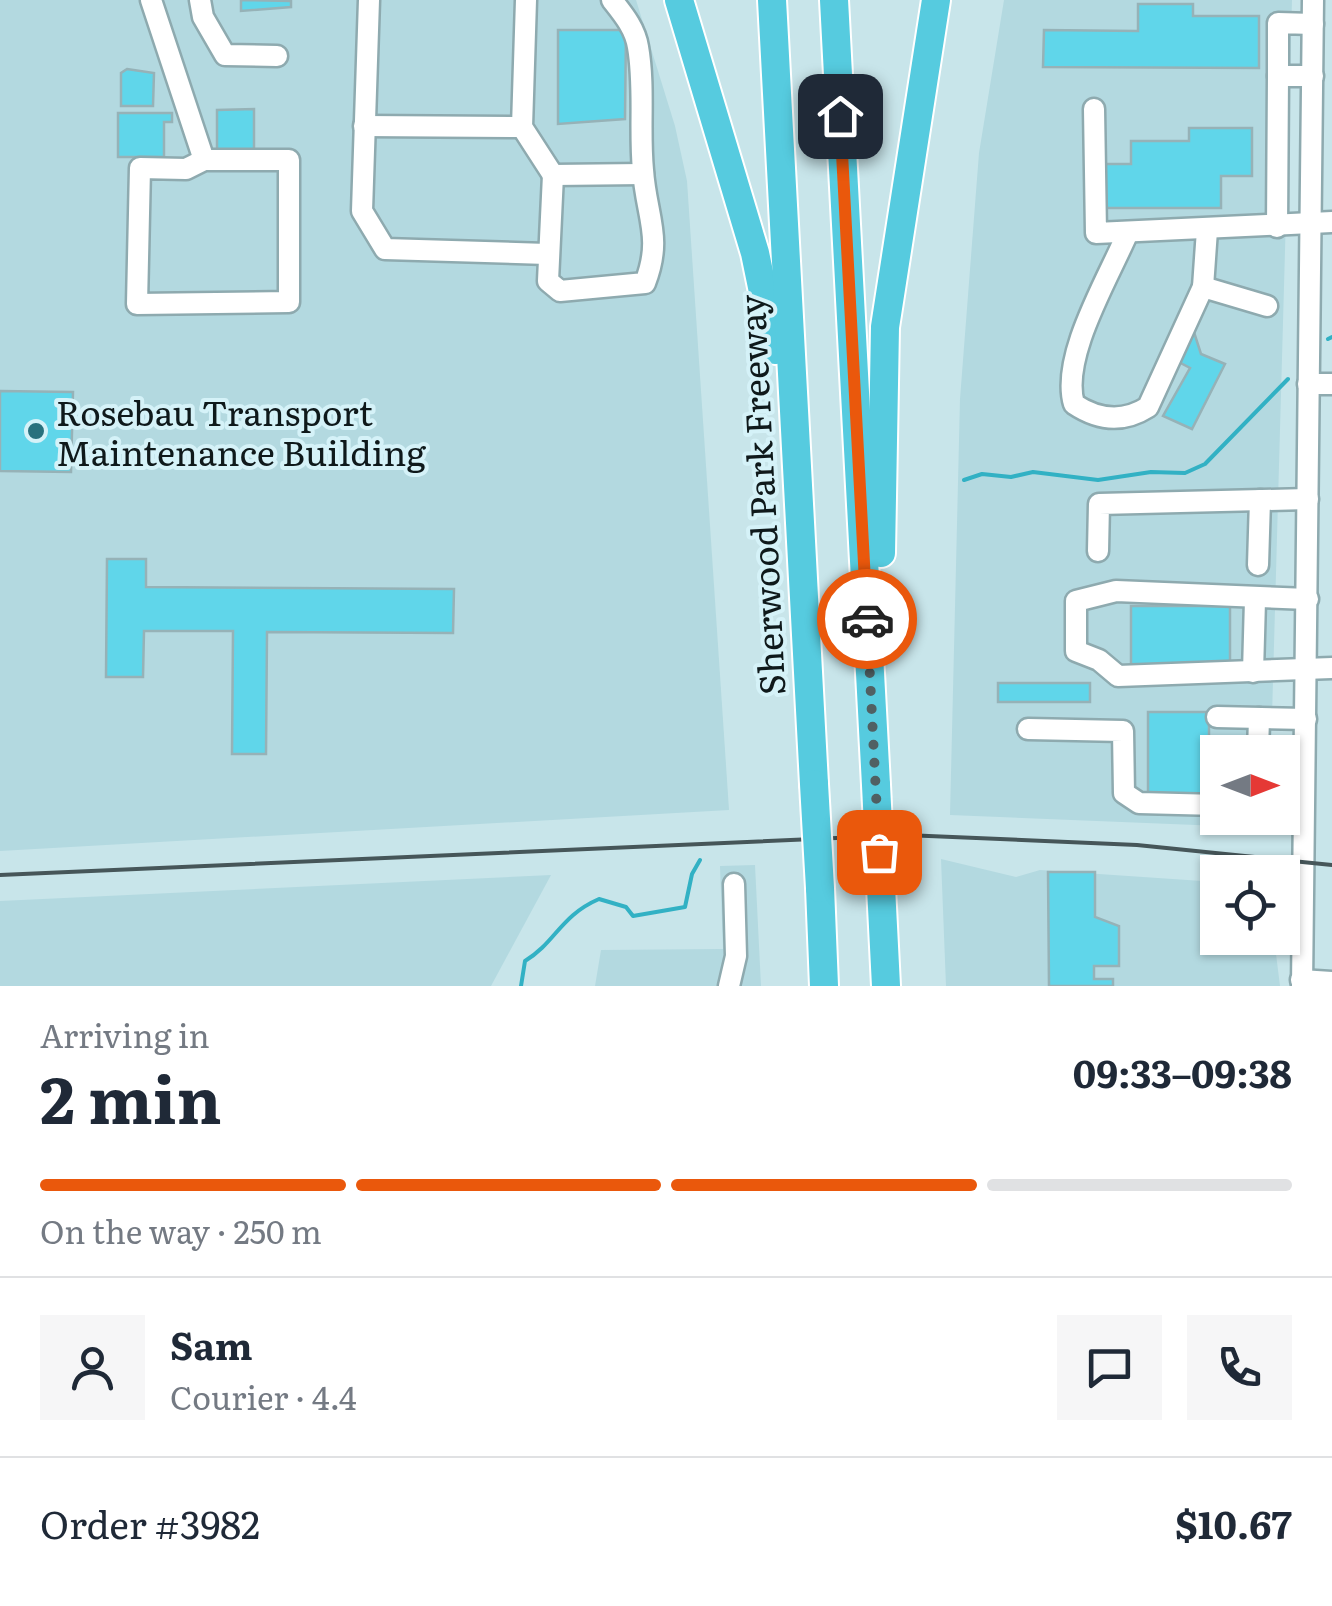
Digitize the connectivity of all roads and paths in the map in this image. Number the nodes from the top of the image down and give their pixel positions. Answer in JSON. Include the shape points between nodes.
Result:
{"nodes":[{"id":1,"x":151,"y":0,"type":"edge"},
{"id":2,"x":200,"y":0,"type":"edge"},
{"id":3,"x":369,"y":0,"type":"edge"},
{"id":4,"x":526,"y":0,"type":"edge"},
{"id":5,"x":612,"y":0,"type":"edge"},
{"id":6,"x":680,"y":0,"type":"edge"},
{"id":7,"x":772,"y":0,"type":"edge"},
{"id":8,"x":834,"y":0,"type":"edge"},
{"id":9,"x":936,"y":0,"type":"edge"},
{"id":10,"x":1313,"y":0,"type":"edge"},
{"id":11,"x":1313,"y":24,"type":"junction"},
{"id":12,"x":277,"y":56,"type":"dead end"},
{"id":13,"x":1278,"y":76,"type":"junction"},
{"id":14,"x":1313,"y":76,"type":"junction"},
{"id":15,"x":1094,"y":109,"type":"dead end"},
{"id":16,"x":364,"y":126,"type":"junction"},
{"id":17,"x":522,"y":127,"type":"junction"},
{"id":18,"x":204,"y":160,"type":"junction"},
{"id":19,"x":642,"y":174,"type":"junction"},
{"id":20,"x":554,"y":175,"type":"junction"},
{"id":21,"x":1310,"y":222,"type":"junction"},
{"id":22,"x":1332,"y":222,"type":"edge"},
{"id":23,"x":1277,"y":227,"type":"junction"},
{"id":24,"x":1206,"y":230,"type":"junction"},
{"id":25,"x":1128,"y":232,"type":"junction"},
{"id":26,"x":547,"y":254,"type":"junction"},
{"id":27,"x":1203,"y":287,"type":"junction"},
{"id":28,"x":1267,"y":306,"type":"dead end"},
{"id":29,"x":1308,"y":384,"type":"junction"},
{"id":30,"x":1332,"y":384,"type":"edge"},
{"id":31,"x":796,"y":474,"type":"junction"},
{"id":32,"x":1260,"y":500,"type":"junction"},
{"id":33,"x":1308,"y":500,"type":"junction"},
{"id":34,"x":1098,"y":551,"type":"dead end"},
{"id":35,"x":1258,"y":564,"type":"dead end"},
{"id":36,"x":1308,"y":599,"type":"junction"},
{"id":37,"x":1255,"y":600,"type":"junction"},
{"id":38,"x":1332,"y":668,"type":"edge"},
{"id":39,"x":1253,"y":672,"type":"junction"},
{"id":40,"x":1307,"y":672,"type":"junction"},
{"id":41,"x":1217,"y":716,"type":"dead end"},
{"id":42,"x":1259,"y":718,"type":"junction"},
{"id":43,"x":1306,"y":719,"type":"junction"},
{"id":44,"x":1028,"y":728,"type":"dead end"},
{"id":45,"x":874,"y":734,"type":"junction"},
{"id":46,"x":1258,"y":735,"type":"edge"},
{"id":47,"x":1300,"y":776,"type":"edge"},
{"id":48,"x":1306,"y":776,"type":"junction"},
{"id":49,"x":1200,"y":805,"type":"edge"},
{"id":50,"x":734,"y":884,"type":"dead end"},
{"id":51,"x":1332,"y":982,"type":"edge"},
{"id":52,"x":1302,"y":983,"type":"edge"},
{"id":53,"x":729,"y":986,"type":"edge"},
{"id":54,"x":824,"y":986,"type":"edge"},
{"id":55,"x":886,"y":986,"type":"edge"}],
"edges":[{"from":1,"to":18,"type":"street"},
{"from":2,"to":12,"type":"street","via":[[225,55]]},
{"from":3,"to":16,"type":"street"},
{"from":4,"to":17,"type":"street"},
{"from":5,"to":19,"type":"street","via":[[638,45]]},
{"from":6,"to":31,"type":"highway","via":[[755,253]]},
{"from":7,"to":31,"type":"highway","name":"Sherwood Park Freeway"},
{"from":8,"to":45,"type":"highway"},
{"from":9,"to":45,"type":"highway","via":[[885,328]]},
{"from":10,"to":11,"type":"street"},
{"from":11,"to":13,"type":"street","via":[[1278,23]]},
{"from":11,"to":14,"type":"street"},
{"from":13,"to":14,"type":"street"},
{"from":13,"to":23,"type":"street"},
{"from":14,"to":21,"type":"street"},
{"from":15,"to":25,"type":"street","via":[[1096,233]]},
{"from":16,"to":17,"type":"street"},
{"from":16,"to":26,"type":"street","via":[[362,211],[385,250]]},
{"from":17,"to":20,"type":"street"},
{"from":18,"to":18,"type":"street","via":[[289,160],[289,302],[137,304],[140,168],[186,169]]},
{"from":19,"to":20,"type":"street"},
{"from":19,"to":26,"type":"street","via":[[656,232],[645,284],[560,291],[548,282]]},
{"from":20,"to":26,"type":"street"},
{"from":21,"to":22,"type":"street"},
{"from":21,"to":23,"type":"street"},
{"from":21,"to":29,"type":"street"},
{"from":23,"to":24,"type":"street"},
{"from":24,"to":25,"type":"street"},
{"from":24,"to":27,"type":"street"},
{"from":25,"to":27,"type":"street","via":[[1073,361],[1074,404],[1115,418],[1148,408]]},
{"from":27,"to":28,"type":"street"},
{"from":29,"to":30,"type":"street"},
{"from":29,"to":33,"type":"street"},
{"from":31,"to":54,"type":"highway","name":"Sherwood Park Freeway","bridge":true},
{"from":32,"to":33,"type":"street"},
{"from":32,"to":34,"type":"street","via":[[1099,504]]},
{"from":32,"to":35,"type":"street"},
{"from":33,"to":36,"type":"street"},
{"from":36,"to":37,"type":"street"},
{"from":36,"to":40,"type":"street"},
{"from":37,"to":39,"type":"street"},
{"from":37,"to":39,"type":"street","via":[[1226,593],[1116,591],[1076,601],[1076,651],[1118,676]]},
{"from":38,"to":40,"type":"street"},
{"from":39,"to":40,"type":"street"},
{"from":40,"to":43,"type":"street"},
{"from":41,"to":42,"type":"street"},
{"from":42,"to":43,"type":"street"},
{"from":42,"to":46,"type":"street"},
{"from":43,"to":48,"type":"street"},
{"from":44,"to":49,"type":"street","via":[[1123,731],[1124,793],[1139,803]]},
{"from":45,"to":55,"type":"highway","bridge":true},
{"from":47,"to":48,"type":"street"},
{"from":48,"to":52,"type":"street"},
{"from":50,"to":53,"type":"street","via":[[736,956]]},
{"from":51,"to":52,"type":"street"}]}
